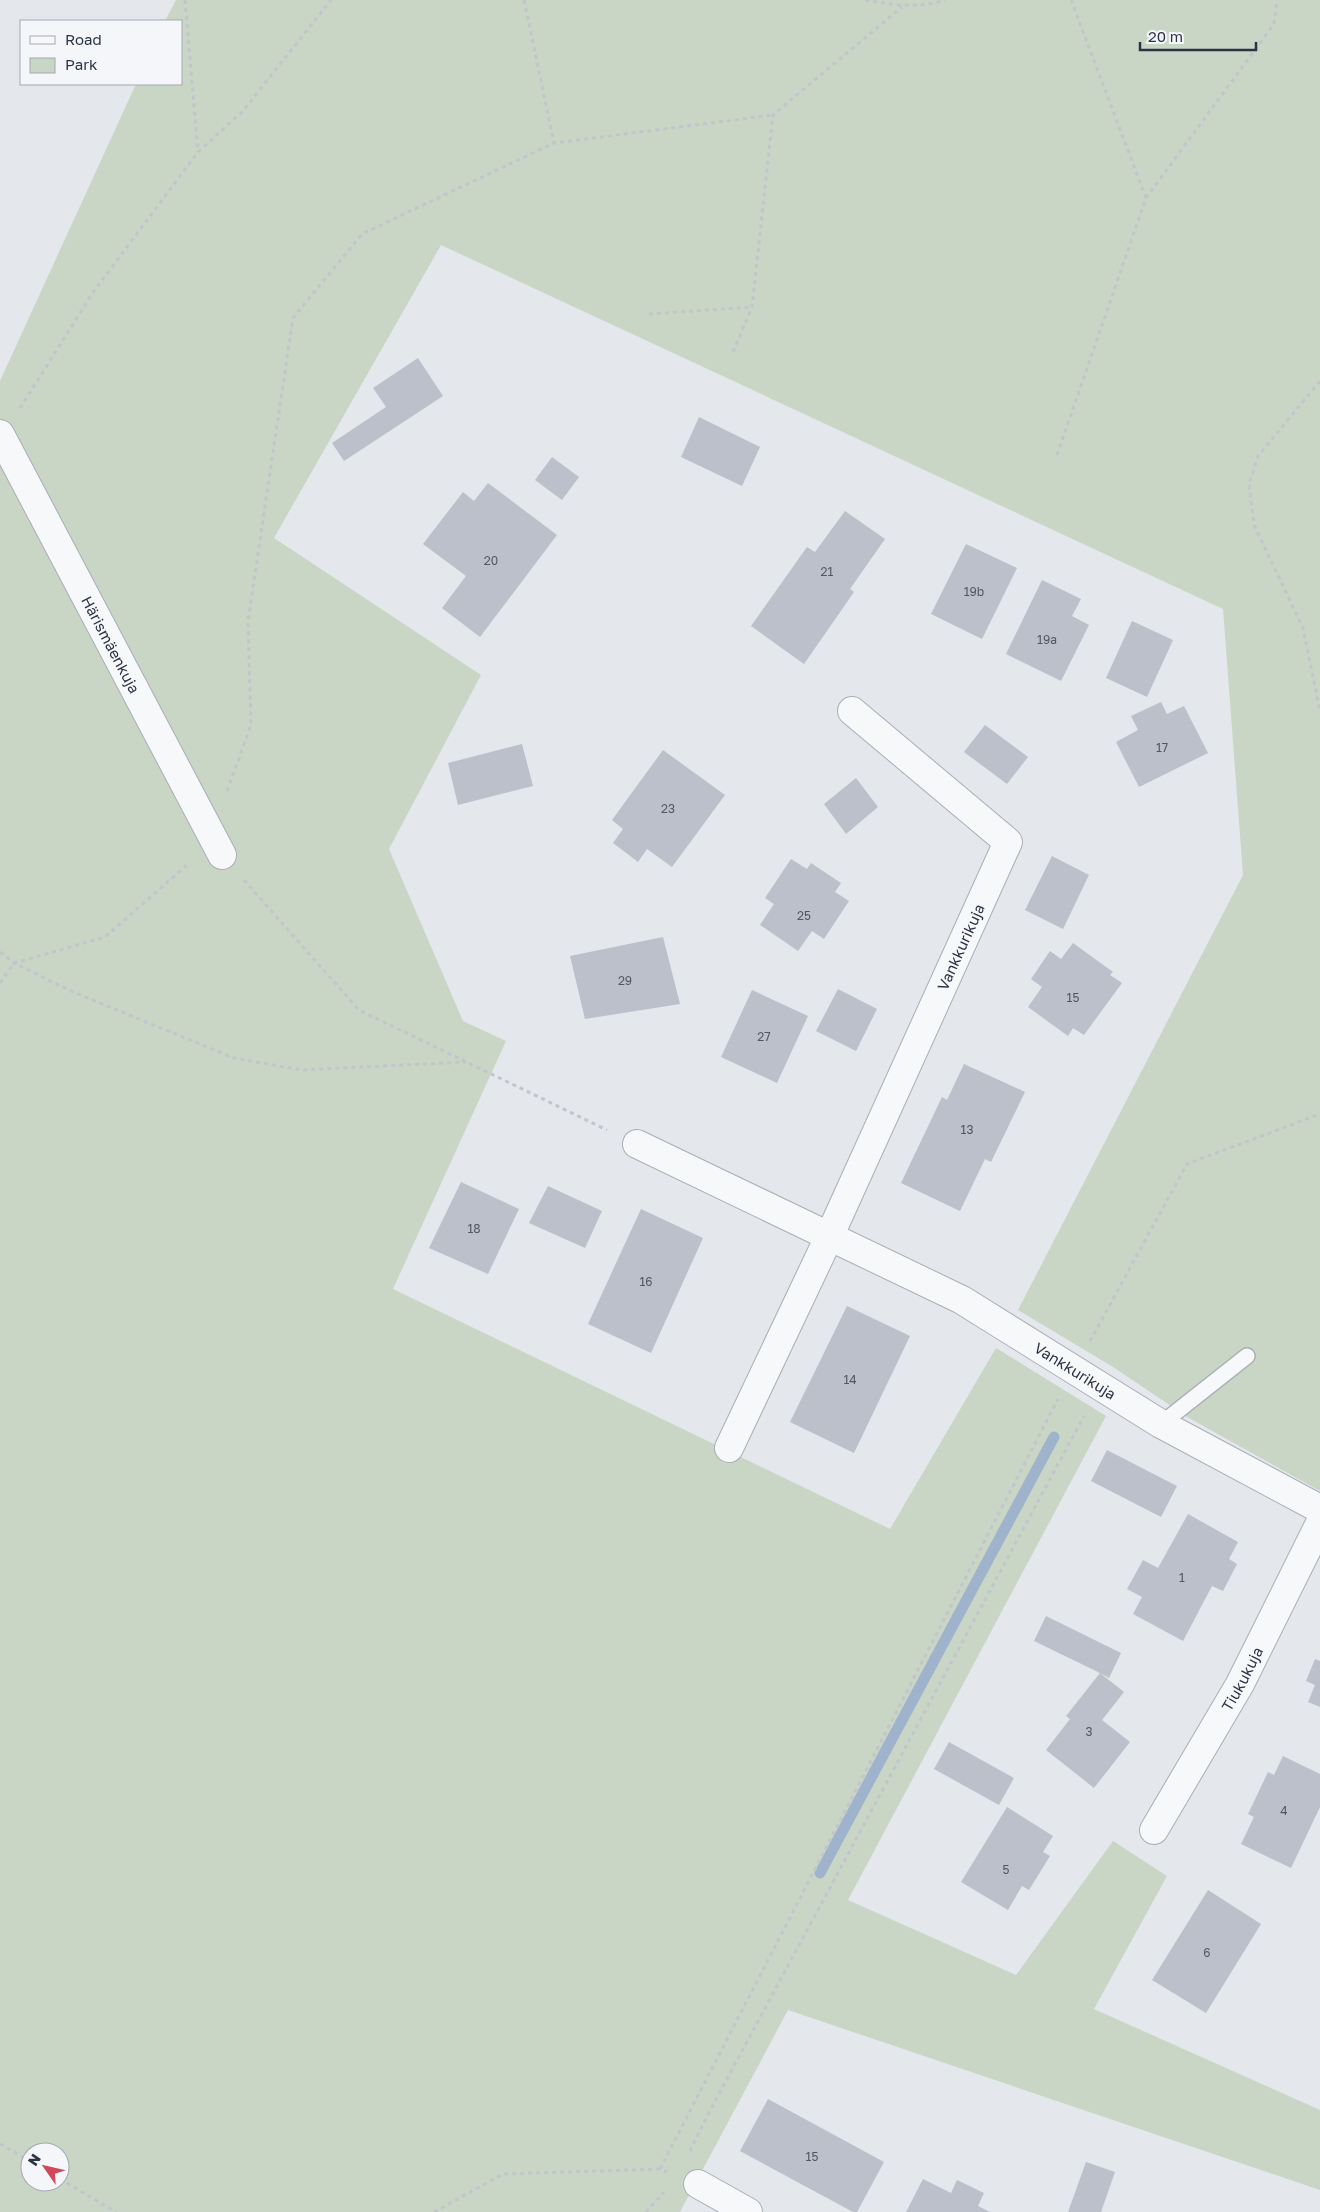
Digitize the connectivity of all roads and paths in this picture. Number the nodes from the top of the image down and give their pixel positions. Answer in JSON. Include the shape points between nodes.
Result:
{"nodes":[{"id":1,"x":186,"y":0,"type":"edge"},
{"id":2,"x":331,"y":0,"type":"edge"},
{"id":3,"x":524,"y":0,"type":"edge"},
{"id":4,"x":866,"y":0,"type":"edge"},
{"id":5,"x":945,"y":0,"type":"edge"},
{"id":6,"x":1071,"y":0,"type":"edge"},
{"id":7,"x":1276,"y":0,"type":"edge"},
{"id":8,"x":902,"y":7,"type":"junction"},
{"id":9,"x":773,"y":115,"type":"junction"},
{"id":10,"x":554,"y":143,"type":"junction"},
{"id":11,"x":198,"y":152,"type":"junction"},
{"id":12,"x":1146,"y":198,"type":"junction"},
{"id":13,"x":752,"y":307,"type":"junction"},
{"id":14,"x":649,"y":314,"type":"dead end"},
{"id":15,"x":733,"y":352,"type":"dead end"},
{"id":16,"x":1320,"y":380,"type":"edge"},
{"id":17,"x":1,"y":435,"type":"edge"},
{"id":18,"x":1057,"y":455,"type":"dead end"},
{"id":19,"x":852,"y":711,"type":"dead end"},
{"id":20,"x":1320,"y":711,"type":"edge"},
{"id":21,"x":217,"y":845,"type":"junction"},
{"id":22,"x":0,"y":952,"type":"edge"},
{"id":23,"x":14,"y":963,"type":"junction"},
{"id":24,"x":0,"y":982,"type":"edge"},
{"id":25,"x":467,"y":1062,"type":"junction"},
{"id":26,"x":1320,"y":1114,"type":"edge"},
{"id":27,"x":637,"y":1144,"type":"joint"},
{"id":28,"x":829,"y":1237,"type":"junction"},
{"id":29,"x":1248,"y":1356,"type":"dead end"},
{"id":30,"x":1074,"y":1370,"type":"junction"},
{"id":31,"x":1100,"y":1386,"type":"junction"},
{"id":32,"x":1161,"y":1424,"type":"junction"},
{"id":33,"x":730,"y":1448,"type":"dead end"},
{"id":34,"x":1320,"y":1509,"type":"edge"},
{"id":35,"x":1320,"y":1523,"type":"edge"},
{"id":36,"x":1154,"y":1830,"type":"dead end"},
{"id":37,"x":0,"y":2144,"type":"edge"},
{"id":38,"x":20,"y":2155,"type":"edge"},
{"id":39,"x":660,"y":2170,"type":"junction"},
{"id":40,"x":688,"y":2180,"type":"junction"},
{"id":41,"x":70,"y":2185,"type":"edge"},
{"id":42,"x":116,"y":2212,"type":"edge"},
{"id":43,"x":434,"y":2212,"type":"edge"},
{"id":44,"x":646,"y":2212,"type":"edge"},
{"id":45,"x":748,"y":2212,"type":"edge"}],
"edges":[{"from":1,"to":11,"type":"path"},
{"from":2,"to":11,"type":"path","via":[[242,112]]},
{"from":3,"to":10,"type":"path"},
{"from":4,"to":8,"type":"path"},
{"from":5,"to":8,"type":"path"},
{"from":6,"to":12,"type":"path"},
{"from":7,"to":12,"type":"path","via":[[1274,24]]},
{"from":8,"to":9,"type":"path"},
{"from":9,"to":10,"type":"path"},
{"from":9,"to":13,"type":"path"},
{"from":10,"to":21,"type":"path","via":[[362,234],[293,318],[248,620],[251,724]]},
{"from":11,"to":17,"type":"path","via":[[94,291]]},
{"from":12,"to":18,"type":"path"},
{"from":13,"to":14,"type":"path"},
{"from":13,"to":15,"type":"path"},
{"from":16,"to":20,"type":"path","via":[[1258,456],[1248,484],[1254,525],[1303,628]]},
{"from":17,"to":21,"type":"street","name":"Härismäenkuja"},
{"from":19,"to":28,"type":"street","name":"Vankkurikuja","via":[[1008,842]]},
{"from":21,"to":23,"type":"path","via":[[191,861],[105,937]]},
{"from":21,"to":25,"type":"path","via":[[359,1010]]},
{"from":22,"to":23,"type":"path"},
{"from":23,"to":24,"type":"path"},
{"from":23,"to":25,"type":"path","via":[[73,992],[234,1058],[301,1070]]},
{"from":25,"to":27,"type":"path"},
{"from":26,"to":30,"type":"path","via":[[1187,1164]]},
{"from":27,"to":28,"type":"street","name":"Vankkurikuja"},
{"from":28,"to":30,"type":"street","name":"Vankkurikuja","via":[[962,1300]]},
{"from":28,"to":33,"type":"street","name":"Vankkurikuja"},
{"from":29,"to":32,"type":"lane"},
{"from":30,"to":31,"type":"street","name":"Vankkurikuja"},
{"from":30,"to":39,"type":"path"},
{"from":31,"to":32,"type":"street","name":"Vankkurikuja"},
{"from":31,"to":40,"type":"path","via":[[707,2116]]},
{"from":32,"to":34,"type":"street","name":"Vankkurikuja"},
{"from":35,"to":36,"type":"street","name":"Tiukukuja","via":[[1240,1684]]},
{"from":37,"to":38,"type":"path"},
{"from":39,"to":40,"type":"path"},
{"from":39,"to":43,"type":"path","via":[[504,2174]]},
{"from":40,"to":44,"type":"path"},
{"from":40,"to":45,"type":"street"},
{"from":41,"to":42,"type":"path"}]}
